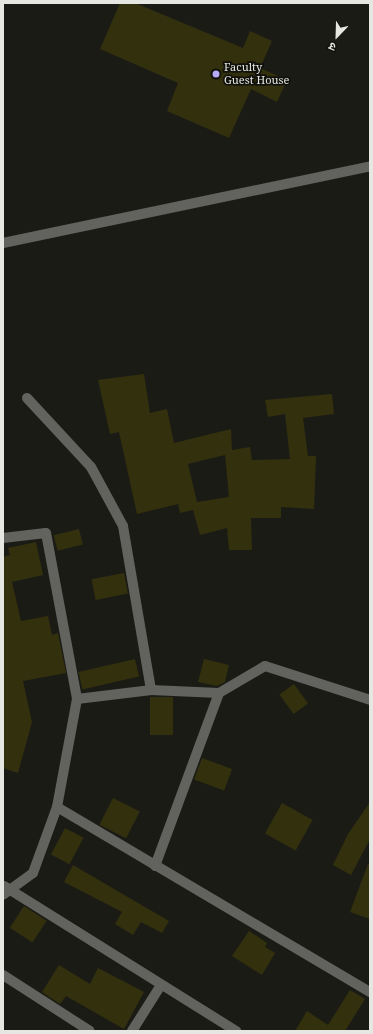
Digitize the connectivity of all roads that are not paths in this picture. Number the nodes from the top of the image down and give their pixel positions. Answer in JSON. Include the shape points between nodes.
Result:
{"nodes":[{"id":1,"x":370,"y":166,"type":"edge"},
{"id":2,"x":3,"y":243,"type":"edge"},
{"id":3,"x":27,"y":398,"type":"dead end"},
{"id":4,"x":3,"y":538,"type":"edge"},
{"id":5,"x":151,"y":690,"type":"junction"},
{"id":6,"x":219,"y":693,"type":"junction"},
{"id":7,"x":77,"y":699,"type":"junction"},
{"id":8,"x":370,"y":700,"type":"edge"},
{"id":9,"x":57,"y":807,"type":"junction"},
{"id":10,"x":155,"y":866,"type":"junction"},
{"id":11,"x":4,"y":890,"type":"edge"},
{"id":12,"x":3,"y":975,"type":"edge"},
{"id":13,"x":161,"y":985,"type":"junction"},
{"id":14,"x":370,"y":992,"type":"edge"},
{"id":15,"x":90,"y":1031,"type":"edge"},
{"id":16,"x":132,"y":1031,"type":"edge"},
{"id":17,"x":236,"y":1031,"type":"edge"}],
"edges":[{"from":1,"to":2,"type":"street"},
{"from":3,"to":5,"type":"street","via":[[91,467],[123,526]]},
{"from":4,"to":7,"type":"street","via":[[46,533]]},
{"from":5,"to":6,"type":"street"},
{"from":5,"to":7,"type":"street"},
{"from":6,"to":8,"type":"street","via":[[265,666]]},
{"from":6,"to":10,"type":"street"},
{"from":7,"to":9,"type":"street"},
{"from":9,"to":10,"type":"street"},
{"from":9,"to":11,"type":"street","via":[[33,873]]},
{"from":10,"to":14,"type":"street"},
{"from":11,"to":13,"type":"street"},
{"from":12,"to":15,"type":"street"},
{"from":13,"to":16,"type":"street"},
{"from":13,"to":17,"type":"street"}]}
